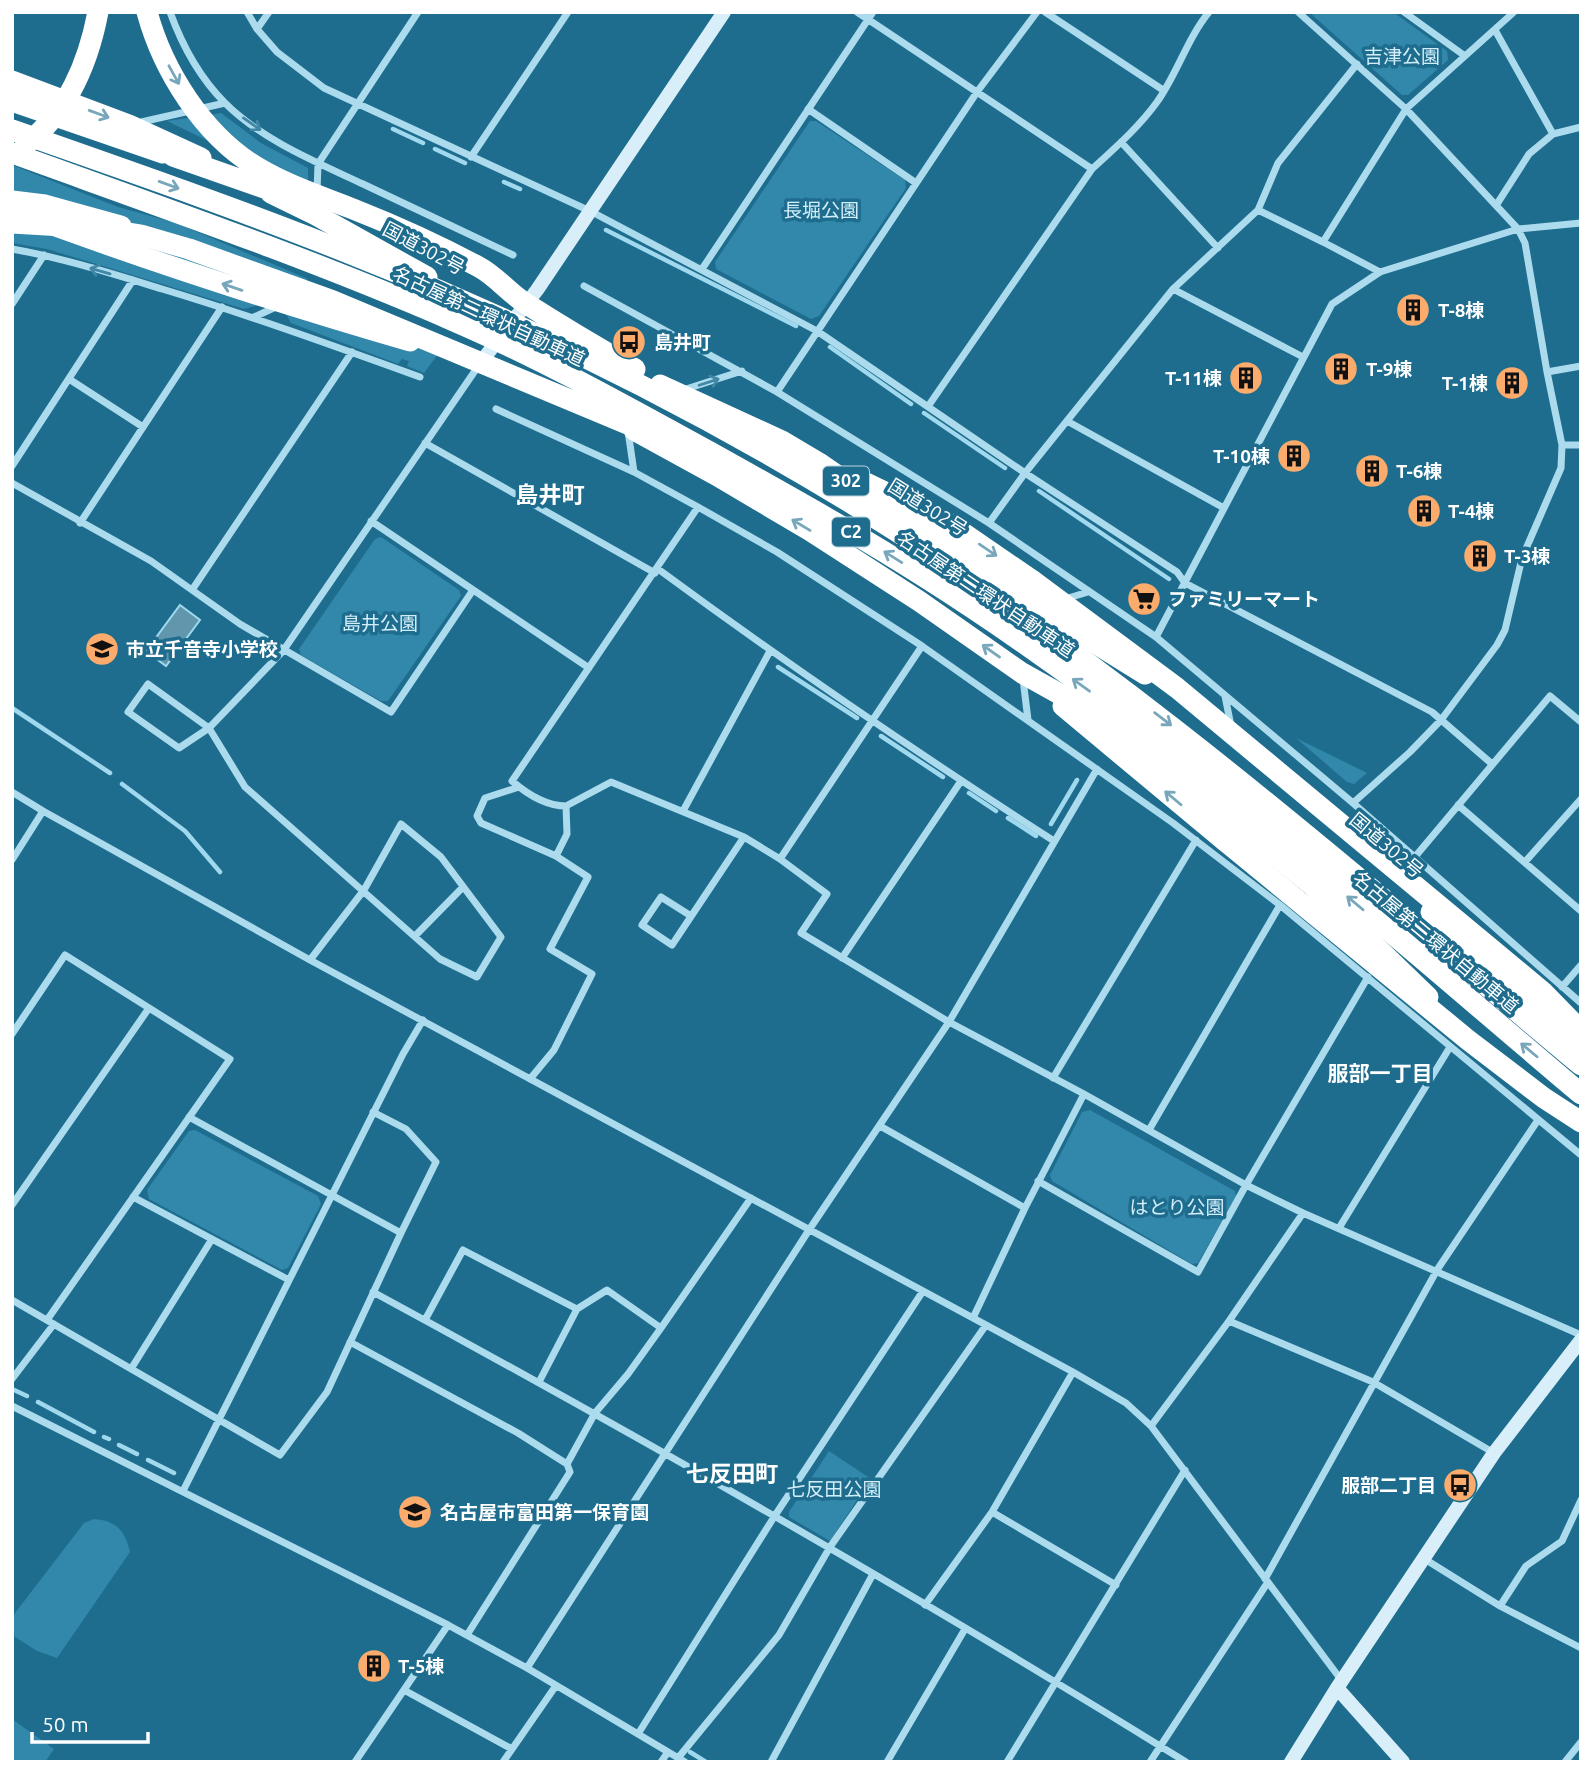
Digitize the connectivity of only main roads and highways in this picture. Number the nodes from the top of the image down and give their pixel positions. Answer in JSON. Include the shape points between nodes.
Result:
{"nodes":[{"id":1,"x":98,"y":12,"type":"edge"},
{"id":2,"x":147,"y":12,"type":"edge"},
{"id":3,"x":12,"y":81,"type":"edge"},
{"id":4,"x":12,"y":101,"type":"edge"},
{"id":5,"x":12,"y":130,"type":"edge"},
{"id":6,"x":12,"y":154,"type":"edge"},
{"id":7,"x":12,"y":201,"type":"edge"},
{"id":8,"x":12,"y":210,"type":"edge"},
{"id":9,"x":12,"y":223,"type":"edge"},
{"id":10,"x":189,"y":249,"type":"junction"},
{"id":11,"x":518,"y":311,"type":"junction"},
{"id":12,"x":819,"y":463,"type":"junction"},
{"id":13,"x":756,"y":478,"type":"junction"},
{"id":14,"x":940,"y":559,"type":"junction"},
{"id":15,"x":1022,"y":673,"type":"junction"},
{"id":16,"x":1581,"y":1031,"type":"edge"},
{"id":17,"x":1581,"y":1041,"type":"edge"},
{"id":18,"x":1581,"y":1065,"type":"edge"},
{"id":19,"x":1581,"y":1094,"type":"edge"},
{"id":20,"x":1581,"y":1120,"type":"edge"}],
"edges":[{"from":1,"to":6,"type":"highway","bridge":true,"via":[[90,49],[73,90],[46,127]]},
{"from":2,"to":11,"type":"highway","one_way":true,"bridge":true,"via":[[185,94],[244,158],[279,180],[355,209],[483,269]]},
{"from":3,"to":11,"type":"highway","name":"国道302号","number":"302","one_way":true,"via":[[129,125],[316,215],[398,261]]},
{"from":4,"to":11,"type":"highway","bridge":true,"via":[[350,220]]},
{"from":5,"to":14,"type":"highway","name":"名古屋第二環状自動車道","number":"C2","one_way":true,"bridge":true,"via":[[276,225],[465,302],[650,391],[767,454]]},
{"from":6,"to":13,"type":"highway","name":"名古屋第二環状自動車道","number":"C2","bridge":true,"via":[[255,240],[459,323]]},
{"from":7,"to":10,"type":"highway","bridge":true,"via":[[71,211]]},
{"from":15,"to":8,"type":"highway","one_way":true,"via":[[809,530],[628,427],[520,376],[282,304]]},
{"from":9,"to":10,"type":"highway","bridge":true,"via":[[98,228]]},
{"from":10,"to":13,"type":"highway","bridge":true,"via":[[333,301]]},
{"from":11,"to":12,"type":"highway","name":"国道302号","number":"302"},
{"from":11,"to":14,"type":"highway","bridge":true,"via":[[822,478]]},
{"from":12,"to":16,"type":"highway","one_way":true,"bridge":true,"via":[[947,523],[1177,688],[1542,992]]},
{"from":12,"to":17,"type":"highway","name":"国道302号","number":"302","via":[[1147,676]]},
{"from":19,"to":13,"type":"highway","name":"名古屋第二環状自動車道","number":"C2","one_way":true,"bridge":true,"via":[[1287,846],[1101,700],[927,579]]},
{"from":14,"to":18,"type":"highway","name":"名古屋第二環状自動車道","number":"C2","one_way":true,"bridge":true,"via":[[1199,746]]},
{"from":20,"to":15,"type":"highway","one_way":true,"bridge":true,"via":[[1468,1040]]},
{"from":15,"to":20,"type":"highway","via":[[1101,717],[1301,876],[1449,1017]]}]}
